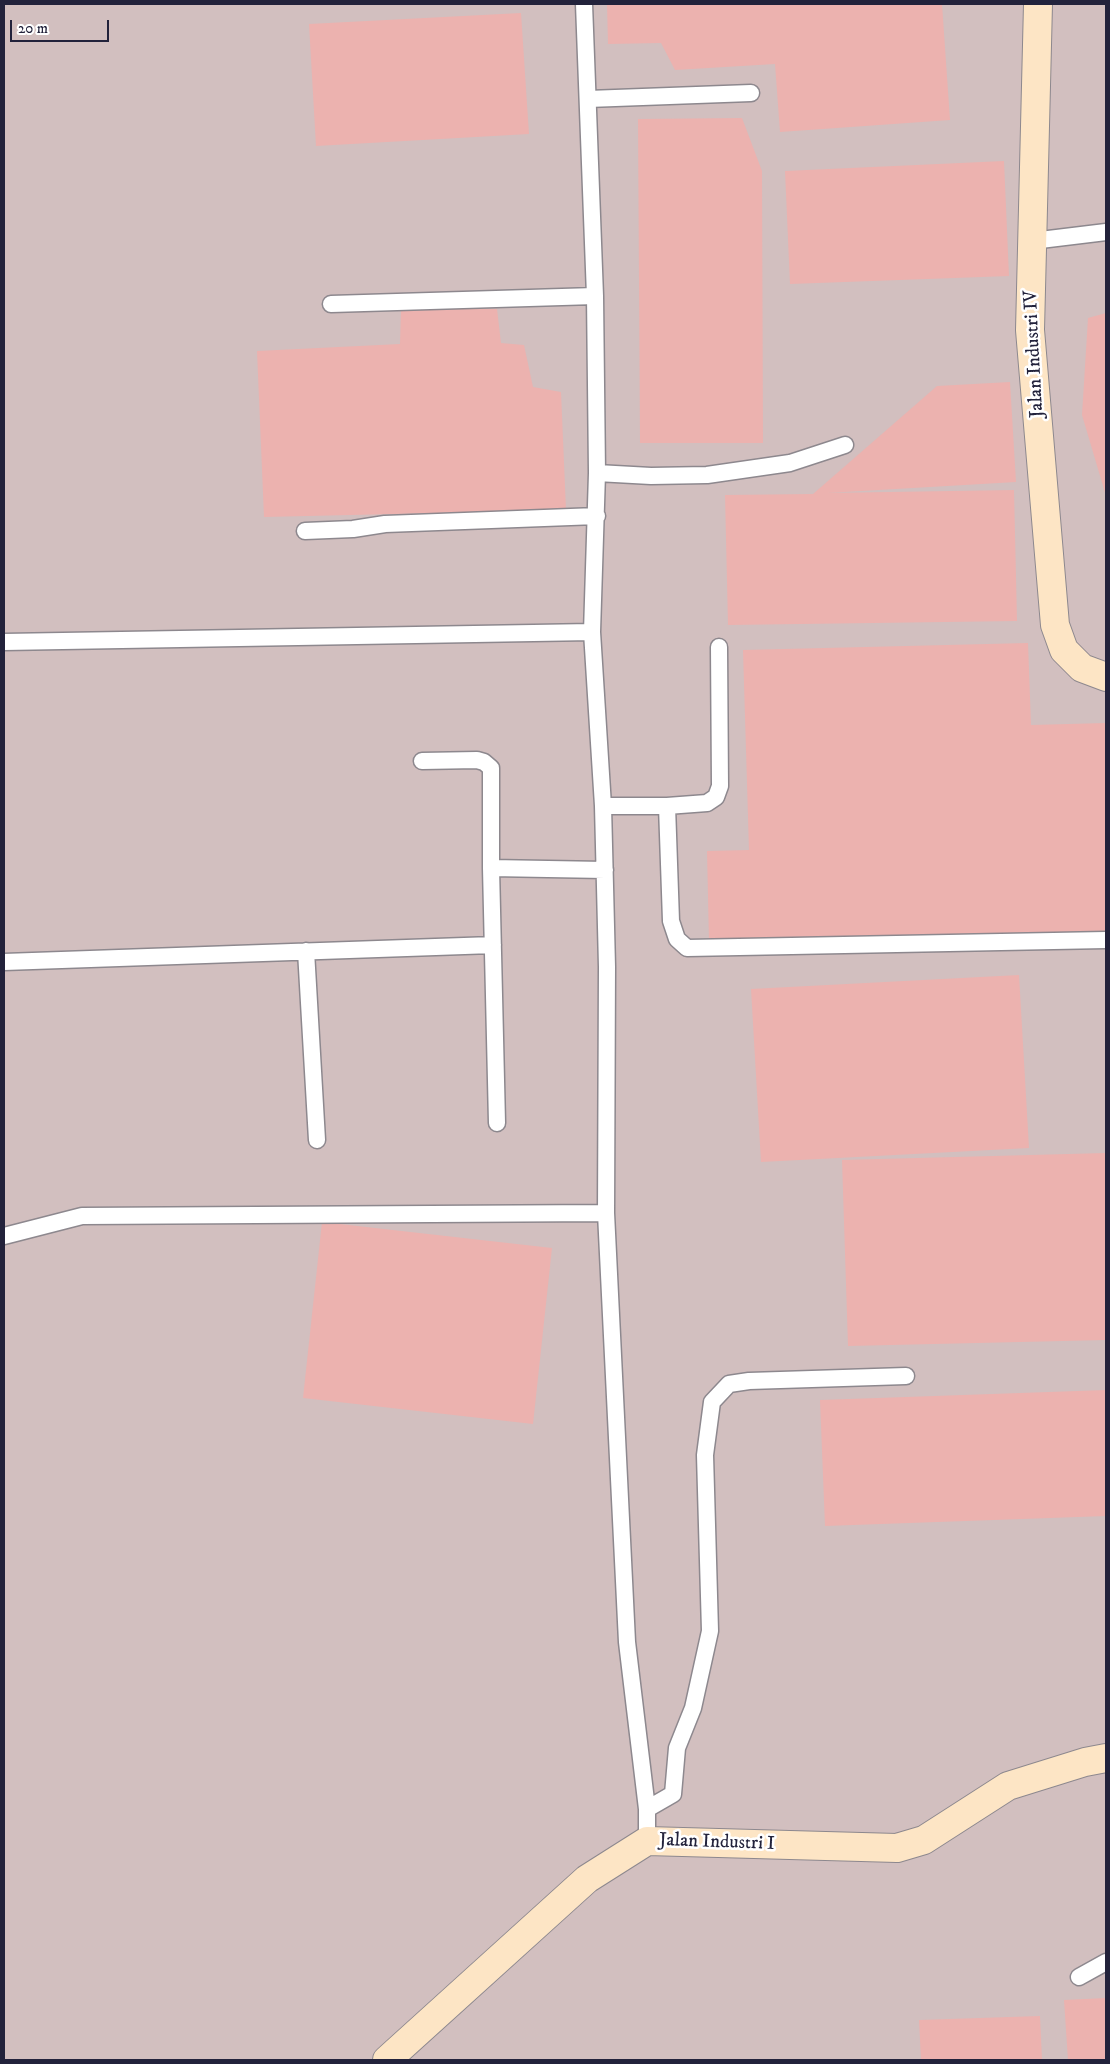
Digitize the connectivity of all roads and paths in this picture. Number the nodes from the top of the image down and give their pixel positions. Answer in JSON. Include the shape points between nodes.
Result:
{"nodes":[{"id":1,"x":584,"y":4,"type":"edge"},
{"id":2,"x":1038,"y":4,"type":"edge"},
{"id":3,"x":751,"y":93,"type":"dead end"},
{"id":4,"x":588,"y":99,"type":"junction"},
{"id":5,"x":1106,"y":232,"type":"edge"},
{"id":6,"x":1032,"y":242,"type":"junction"},
{"id":7,"x":595,"y":296,"type":"junction"},
{"id":8,"x":331,"y":304,"type":"dead end"},
{"id":9,"x":845,"y":446,"type":"dead end"},
{"id":10,"x":597,"y":473,"type":"junction"},
{"id":11,"x":597,"y":516,"type":"junction"},
{"id":12,"x":305,"y":531,"type":"dead end"},
{"id":13,"x":592,"y":632,"type":"junction"},
{"id":14,"x":4,"y":642,"type":"edge"},
{"id":15,"x":719,"y":647,"type":"dead end"},
{"id":16,"x":1106,"y":677,"type":"edge"},
{"id":17,"x":422,"y":761,"type":"dead end"},
{"id":18,"x":603,"y":806,"type":"junction"},
{"id":19,"x":666,"y":806,"type":"junction"},
{"id":20,"x":491,"y":868,"type":"junction"},
{"id":21,"x":605,"y":870,"type":"junction"},
{"id":22,"x":1106,"y":940,"type":"edge"},
{"id":23,"x":493,"y":945,"type":"junction"},
{"id":24,"x":306,"y":952,"type":"junction"},
{"id":25,"x":4,"y":962,"type":"edge"},
{"id":26,"x":498,"y":1123,"type":"dead end"},
{"id":27,"x":317,"y":1140,"type":"dead end"},
{"id":28,"x":606,"y":1213,"type":"junction"},
{"id":29,"x":4,"y":1236,"type":"edge"},
{"id":30,"x":906,"y":1376,"type":"dead end"},
{"id":31,"x":1106,"y":1758,"type":"edge"},
{"id":32,"x":647,"y":1809,"type":"junction"},
{"id":33,"x":647,"y":1841,"type":"junction"},
{"id":34,"x":1106,"y":1962,"type":"edge"},
{"id":35,"x":1079,"y":1977,"type":"dead end"},
{"id":36,"x":387,"y":2060,"type":"edge"}],
"edges":[{"from":1,"to":4,"type":"lane"},
{"from":2,"to":6,"type":"main road","name":"Jalan Industri IV"},
{"from":3,"to":4,"type":"lane"},
{"from":4,"to":7,"type":"lane"},
{"from":5,"to":6,"type":"lane"},
{"from":6,"to":16,"type":"main road","name":"Jalan Industri IV","via":[[1030,330],[1055,625],[1064,650],[1082,668]]},
{"from":7,"to":8,"type":"lane"},
{"from":7,"to":10,"type":"lane"},
{"from":9,"to":10,"type":"lane","via":[[790,463],[707,475]]},
{"from":10,"to":11,"type":"lane"},
{"from":11,"to":12,"type":"lane","via":[[385,524]]},
{"from":11,"to":13,"type":"lane"},
{"from":13,"to":14,"type":"lane"},
{"from":13,"to":18,"type":"lane"},
{"from":15,"to":19,"type":"lane","via":[[720,786],[716,797],[707,803]]},
{"from":17,"to":20,"type":"lane","via":[[477,760],[491,768]]},
{"from":18,"to":19,"type":"lane"},
{"from":18,"to":21,"type":"lane"},
{"from":19,"to":22,"type":"lane","via":[[671,922],[677,939],[687,948]]},
{"from":20,"to":21,"type":"lane"},
{"from":20,"to":23,"type":"lane"},
{"from":21,"to":28,"type":"lane"},
{"from":23,"to":24,"type":"lane"},
{"from":23,"to":26,"type":"lane"},
{"from":24,"to":25,"type":"lane"},
{"from":24,"to":27,"type":"lane"},
{"from":28,"to":29,"type":"lane","via":[[82,1216]]},
{"from":28,"to":32,"type":"lane","via":[[627,1642]]},
{"from":30,"to":32,"type":"lane","via":[[749,1381],[729,1384],[712,1402],[705,1455],[710,1631],[693,1708],[677,1748],[674,1794]]},
{"from":31,"to":33,"type":"main road","name":"Jalan Industri I","via":[[1008,1786],[924,1840],[897,1848]]},
{"from":32,"to":33,"type":"lane"},
{"from":33,"to":36,"type":"main road","name":"Jalan Industri I","via":[[587,1878]]},
{"from":34,"to":35,"type":"lane"}]}
